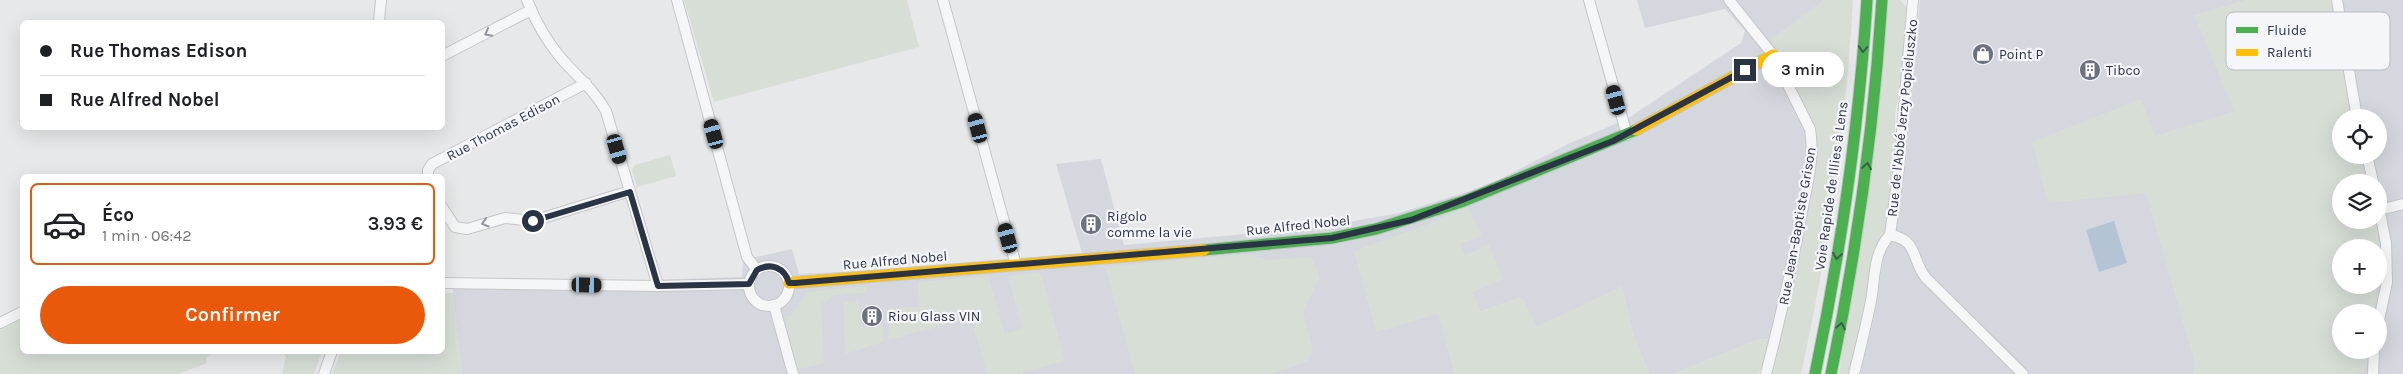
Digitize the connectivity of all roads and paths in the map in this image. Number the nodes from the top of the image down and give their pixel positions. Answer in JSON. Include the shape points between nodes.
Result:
{"nodes":[{"id":1,"x":381,"y":0,"type":"edge"},
{"id":2,"x":527,"y":0,"type":"edge"},
{"id":3,"x":677,"y":0,"type":"edge"},
{"id":4,"x":943,"y":0,"type":"edge"},
{"id":5,"x":1589,"y":0,"type":"edge"},
{"id":6,"x":1729,"y":0,"type":"edge"},
{"id":7,"x":1867,"y":0,"type":"edge"},
{"id":8,"x":1882,"y":0,"type":"edge"},
{"id":9,"x":1913,"y":0,"type":"edge"},
{"id":10,"x":531,"y":10,"type":"junction"},
{"id":11,"x":379,"y":20,"type":"edge"},
{"id":12,"x":445,"y":54,"type":"edge"},
{"id":13,"x":1773,"y":55,"type":"junction"},
{"id":14,"x":2349,"y":70,"type":"edge"},
{"id":15,"x":586,"y":83,"type":"junction"},
{"id":16,"x":2355,"y":109,"type":"edge"},
{"id":17,"x":1627,"y":135,"type":"junction"},
{"id":18,"x":429,"y":174,"type":"edge"},
{"id":19,"x":630,"y":192,"type":"junction"},
{"id":20,"x":2403,"y":204,"type":"edge"},
{"id":21,"x":2387,"y":207,"type":"edge"},
{"id":22,"x":445,"y":213,"type":"edge"},
{"id":23,"x":2383,"y":229,"type":"edge"},
{"id":24,"x":1890,"y":235,"type":"junction"},
{"id":25,"x":1016,"y":265,"type":"junction"},
{"id":26,"x":757,"y":270,"type":"junction"},
{"id":27,"x":445,"y":283,"type":"edge"},
{"id":28,"x":789,"y":283,"type":"junction"},
{"id":29,"x":749,"y":284,"type":"junction"},
{"id":30,"x":658,"y":286,"type":"junction"},
{"id":31,"x":2382,"y":304,"type":"edge"},
{"id":32,"x":774,"y":305,"type":"junction"},
{"id":33,"x":20,"y":313,"type":"edge"},
{"id":34,"x":0,"y":323,"type":"edge"},
{"id":35,"x":331,"y":354,"type":"edge"},
{"id":36,"x":2373,"y":359,"type":"edge"},
{"id":37,"x":324,"y":374,"type":"edge"},
{"id":38,"x":793,"y":374,"type":"edge"},
{"id":39,"x":1766,"y":374,"type":"edge"},
{"id":40,"x":1815,"y":374,"type":"edge"},
{"id":41,"x":1831,"y":374,"type":"edge"},
{"id":42,"x":1854,"y":374,"type":"edge"},
{"id":43,"x":2023,"y":374,"type":"edge"},
{"id":44,"x":2372,"y":374,"type":"edge"}],
"edges":[{"from":1,"to":11,"type":"street"},
{"from":2,"to":10,"type":"street"},
{"from":3,"to":26,"type":"street","via":[[747,257]]},
{"from":4,"to":25,"type":"street"},
{"from":5,"to":17,"type":"street"},
{"from":6,"to":13,"type":"street","name":"Rue Jean-Baptiste Grison"},
{"from":7,"to":40,"type":"main road","name":"Voie Rapide de Illies à Lens","one_way":true,"via":[[1848,190]]},
{"from":41,"to":8,"type":"main road","one_way":true,"via":[[1860,210],[1874,104]]},
{"from":9,"to":24,"type":"street","name":"Rue de l'Abbé Jerzy Popieluszko","via":[[1900,159]]},
{"from":10,"to":12,"type":"street","one_way":true},
{"from":10,"to":15,"type":"street","via":[[561,58]]},
{"from":13,"to":17,"type":"main road","name":"Rue Alfred Nobel"},
{"from":13,"to":39,"type":"street","name":"Rue Jean-Baptiste Grison","via":[[1810,129],[1812,150],[1790,275]]},
{"from":14,"to":16,"type":"street"},
{"from":15,"to":18,"type":"street","name":"Rue Thomas Edison","via":[[432,164]]},
{"from":15,"to":19,"type":"street","via":[[606,111]]},
{"from":17,"to":25,"type":"main road","name":"Rue Alfred Nobel","via":[[1411,220],[1361,233],[1294,242]]},
{"from":19,"to":22,"type":"street","one_way":true,"via":[[533,221],[505,218],[460,229],[450,222]]},
{"from":19,"to":30,"type":"street"},
{"from":20,"to":21,"type":"street"},
{"from":23,"to":31,"type":"street","via":[[2387,282]]},
{"from":24,"to":42,"type":"street","via":[[1880,249]]},
{"from":24,"to":43,"type":"street","via":[[1910,243],[1918,268],[1926,278]]},
{"from":25,"to":28,"type":"main road","name":"Rue Alfred Nobel"},
{"from":26,"to":28,"type":"street","via":[[774,266],[784,273]]},
{"from":26,"to":29,"type":"street"},
{"from":27,"to":30,"type":"street"},
{"from":28,"to":32,"type":"street","via":[[787,295]]},
{"from":29,"to":30,"type":"street"},
{"from":29,"to":32,"type":"street","via":[[759,303]]},
{"from":32,"to":38,"type":"street"},
{"from":33,"to":34,"type":"street"},
{"from":35,"to":37,"type":"street"},
{"from":36,"to":44,"type":"street"}]}
